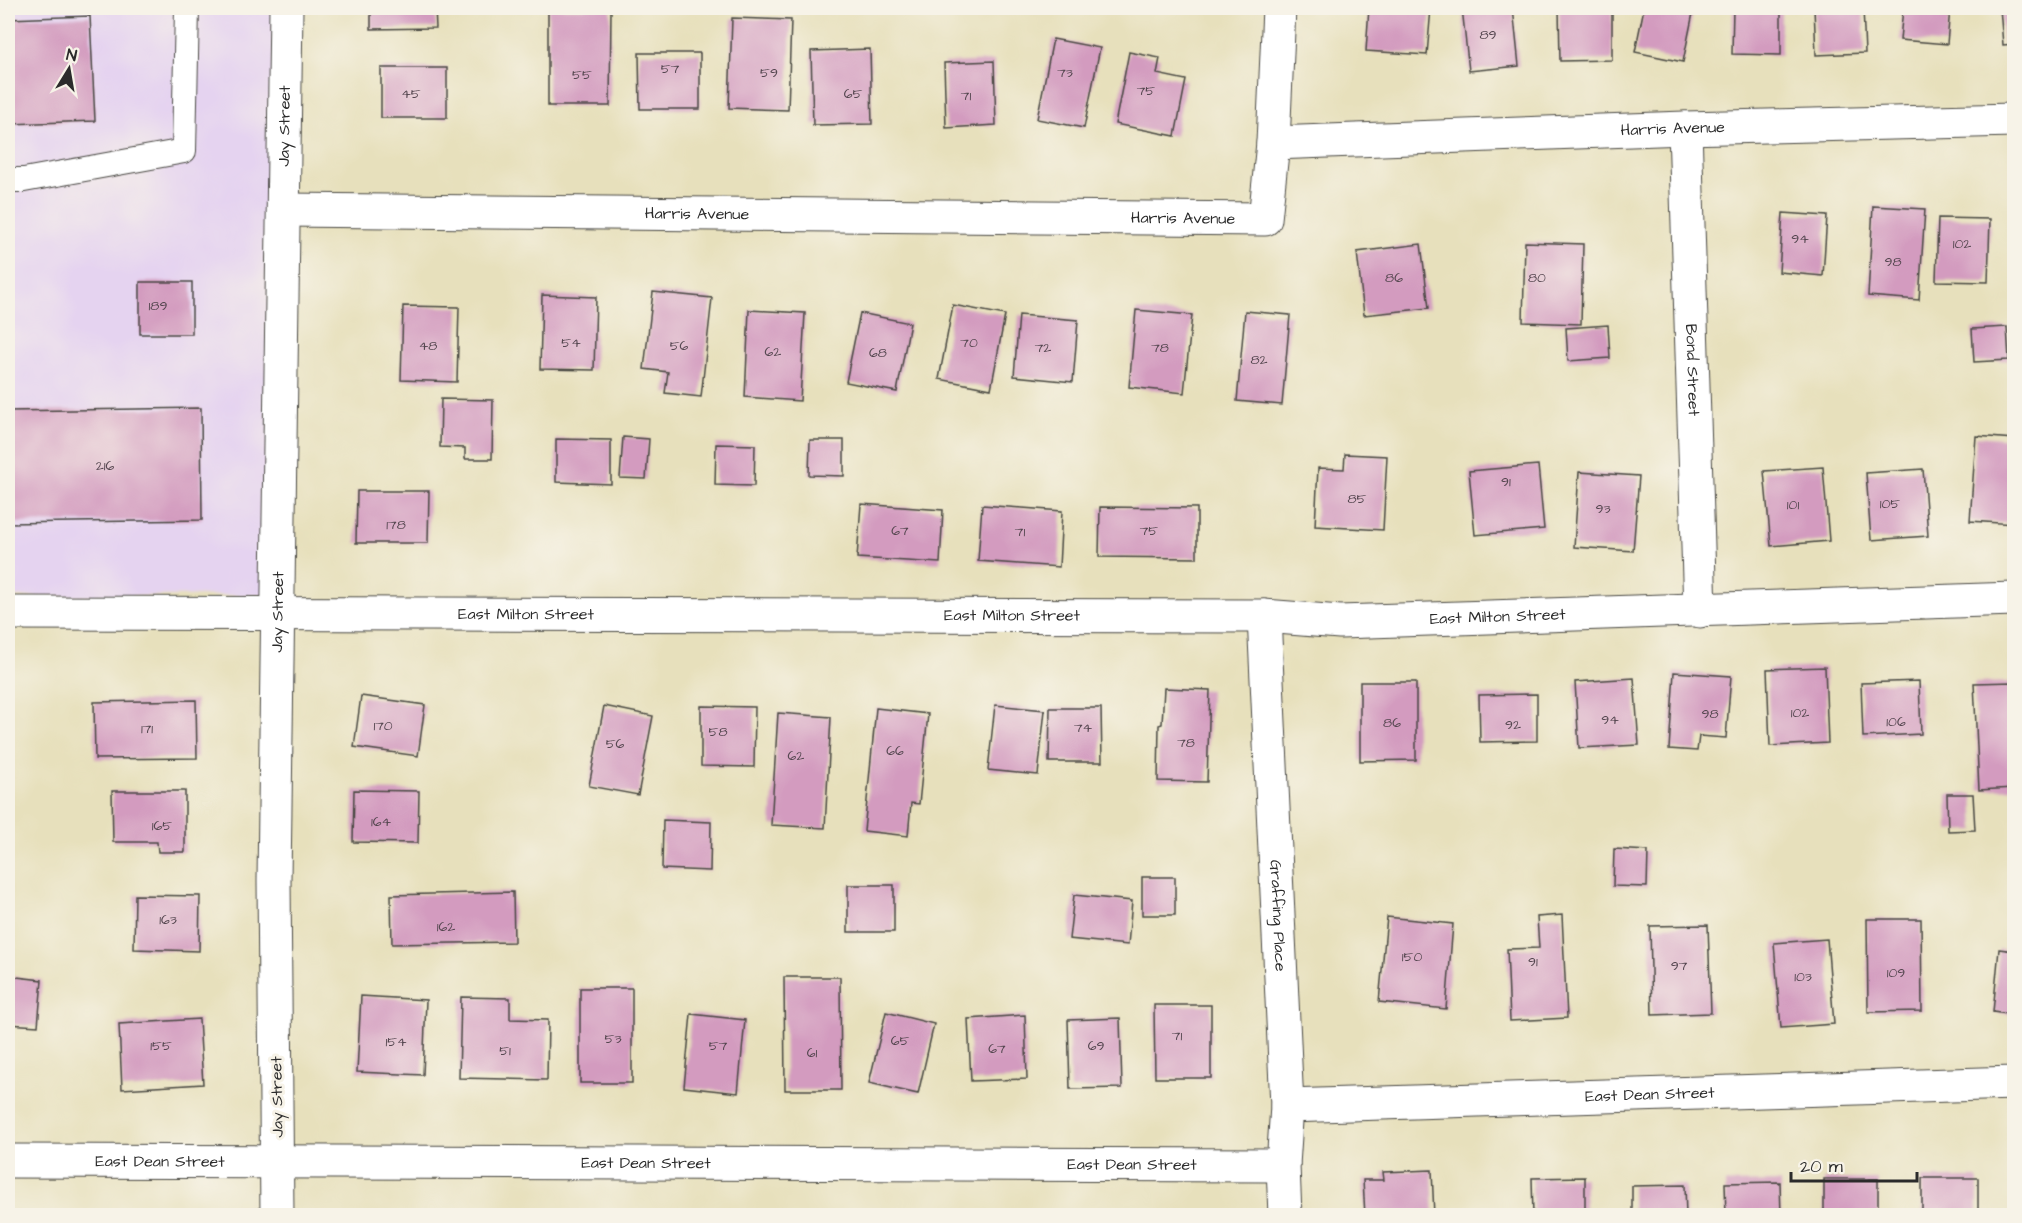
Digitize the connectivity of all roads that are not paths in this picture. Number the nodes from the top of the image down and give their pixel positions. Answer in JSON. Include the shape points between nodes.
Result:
{"nodes":[{"id":1,"x":187,"y":8,"type":"edge"},
{"id":2,"x":286,"y":8,"type":"edge"},
{"id":3,"x":1279,"y":8,"type":"edge"},
{"id":4,"x":2014,"y":120,"type":"edge"},
{"id":5,"x":1685,"y":128,"type":"junction"},
{"id":6,"x":1273,"y":143,"type":"junction"},
{"id":7,"x":8,"y":180,"type":"edge"},
{"id":8,"x":285,"y":210,"type":"junction"},
{"id":9,"x":2014,"y":599,"type":"edge"},
{"id":10,"x":1700,"y":610,"type":"junction"},
{"id":11,"x":8,"y":613,"type":"edge"},
{"id":12,"x":279,"y":614,"type":"junction"},
{"id":13,"x":1264,"y":616,"type":"junction"},
{"id":14,"x":2014,"y":1083,"type":"edge"},
{"id":15,"x":1287,"y":1106,"type":"junction"},
{"id":16,"x":8,"y":1161,"type":"edge"},
{"id":17,"x":277,"y":1162,"type":"junction"},
{"id":18,"x":1283,"y":1165,"type":"junction"},
{"id":19,"x":277,"y":1215,"type":"edge"},
{"id":20,"x":1285,"y":1215,"type":"edge"}],
"edges":[{"from":1,"to":7,"type":"lane","via":[[184,151]]},
{"from":2,"to":8,"type":"street","name":"Jay Street"},
{"from":3,"to":6,"type":"street"},
{"from":4,"to":5,"type":"street","name":"Harris Avenue"},
{"from":5,"to":6,"type":"street","name":"Harris Avenue"},
{"from":5,"to":10,"type":"street","name":"Bond Street"},
{"from":6,"to":8,"type":"street","name":"Harris Avenue","via":[[1265,219]]},
{"from":8,"to":12,"type":"street","name":"Jay Street"},
{"from":9,"to":10,"type":"street","name":"East Milton Street"},
{"from":10,"to":13,"type":"street","name":"East Milton Street","via":[[1340,622]]},
{"from":11,"to":12,"type":"street","name":"East Milton Street"},
{"from":12,"to":13,"type":"street","name":"East Milton Street"},
{"from":12,"to":17,"type":"street","name":"Jay Street","via":[[274,880]]},
{"from":13,"to":15,"type":"street","name":"Graffing Place"},
{"from":14,"to":15,"type":"street","name":"East Dean Street"},
{"from":15,"to":18,"type":"street","name":"Graffing Place"},
{"from":16,"to":17,"type":"street","name":"East Dean Street"},
{"from":17,"to":18,"type":"street","name":"East Dean Street"},
{"from":17,"to":19,"type":"street","name":"Jay Street"},
{"from":18,"to":20,"type":"street","name":"Graffing Place"}]}
